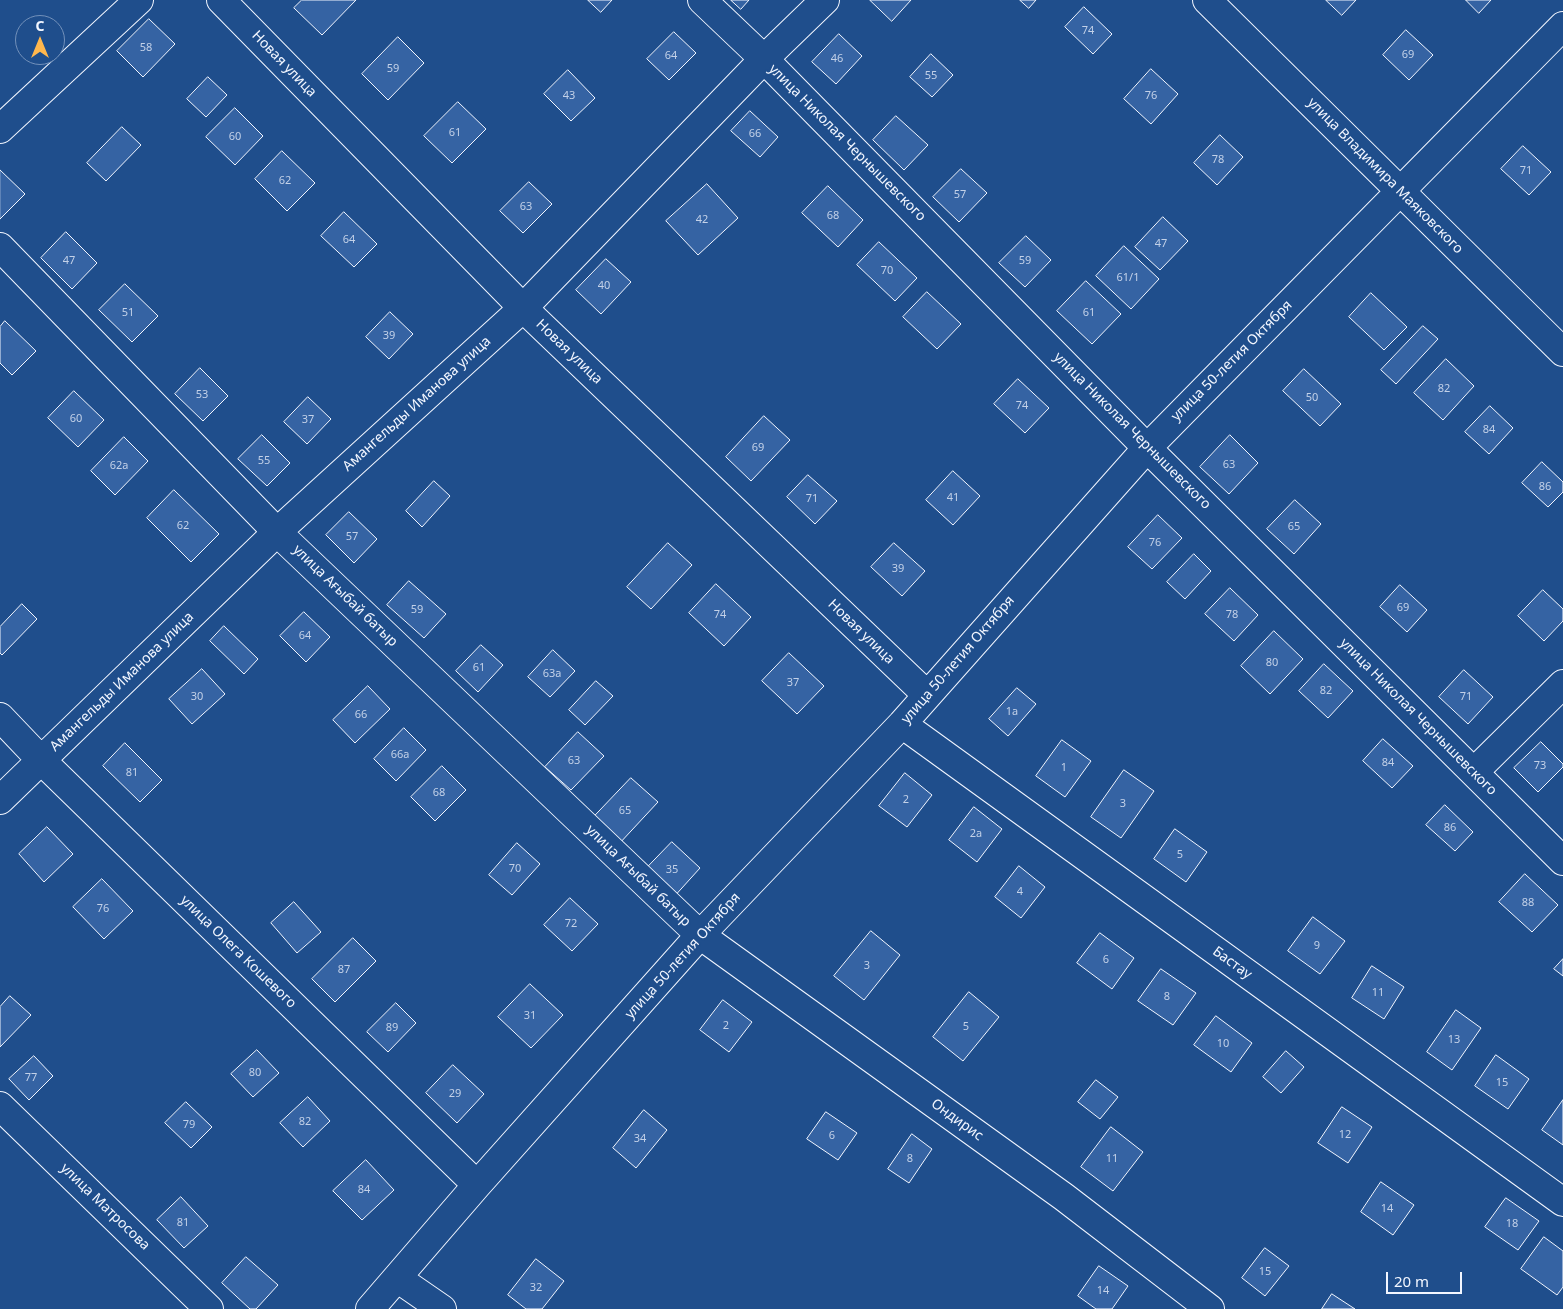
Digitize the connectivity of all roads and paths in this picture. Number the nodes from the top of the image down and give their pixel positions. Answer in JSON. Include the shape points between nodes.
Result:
{"nodes":[{"id":1,"x":139,"y":0,"type":"edge"},
{"id":2,"x":220,"y":0,"type":"edge"},
{"id":3,"x":702,"y":0,"type":"edge"},
{"id":4,"x":825,"y":0,"type":"edge"},
{"id":5,"x":1207,"y":0,"type":"edge"},
{"id":6,"x":1563,"y":26,"type":"edge"},
{"id":7,"x":764,"y":59,"type":"junction"},
{"id":8,"x":0,"y":129,"type":"edge"},
{"id":9,"x":1400,"y":191,"type":"junction"},
{"id":10,"x":0,"y":247,"type":"edge"},
{"id":11,"x":523,"y":308,"type":"junction"},
{"id":12,"x":1563,"y":352,"type":"edge"},
{"id":13,"x":1147,"y":448,"type":"junction"},
{"id":14,"x":277,"y":532,"type":"junction"},
{"id":15,"x":1563,"y":684,"type":"edge"},
{"id":16,"x":926,"y":694,"type":"junction"},
{"id":17,"x":0,"y":717,"type":"edge"},
{"id":18,"x":902,"y":724,"type":"junction"},
{"id":19,"x":41,"y":760,"type":"junction"},
{"id":20,"x":1474,"y":772,"type":"junction"},
{"id":21,"x":0,"y":800,"type":"edge"},
{"id":22,"x":1563,"y":861,"type":"edge"},
{"id":23,"x":700,"y":935,"type":"junction"},
{"id":24,"x":0,"y":1106,"type":"edge"},
{"id":25,"x":478,"y":1186,"type":"junction"},
{"id":26,"x":1563,"y":1202,"type":"edge"},
{"id":27,"x":397,"y":1278,"type":"junction"},
{"id":28,"x":209,"y":1309,"type":"edge"},
{"id":29,"x":370,"y":1309,"type":"edge"},
{"id":30,"x":442,"y":1309,"type":"edge"},
{"id":31,"x":1210,"y":1309,"type":"edge"}],
"edges":[{"from":1,"to":8,"type":"street"},
{"from":2,"to":11,"type":"street","name":"Новая улица"},
{"from":3,"to":7,"type":"street","name":"улица Николая Чернышевского"},
{"from":4,"to":7,"type":"street","name":"Амангельды Иманова улица"},
{"from":5,"to":9,"type":"street","name":"улица Владимира Маяковского"},
{"from":6,"to":9,"type":"street","name":"улица 50-летия Октября"},
{"from":7,"to":11,"type":"street","name":"Амангельды Иманова улица"},
{"from":7,"to":13,"type":"street","name":"улица Николая Чернышевского"},
{"from":9,"to":12,"type":"street","name":"улица Владимира Маяковского"},
{"from":9,"to":13,"type":"street","name":"улица 50-летия Октября"},
{"from":10,"to":14,"type":"street","name":"улица Ағыбай батыр"},
{"from":11,"to":14,"type":"street","name":"Амангельды Иманова улица"},
{"from":11,"to":16,"type":"street","name":"Новая улица"},
{"from":13,"to":16,"type":"street","name":"улица 50-летия Октября"},
{"from":13,"to":20,"type":"street","name":"улица Николая Чернышевского"},
{"from":14,"to":19,"type":"street","name":"Амангельды Иманова улица"},
{"from":14,"to":23,"type":"street","name":"улица Ағыбай батыр"},
{"from":15,"to":20,"type":"street"},
{"from":16,"to":18,"type":"street","name":"улица 50-летия Октября"},
{"from":17,"to":19,"type":"street","name":"улица Олега Кошевого"},
{"from":18,"to":23,"type":"street","name":"улица 50-летия Октября"},
{"from":18,"to":26,"type":"street","name":"Бастау"},
{"from":19,"to":21,"type":"street","name":"Амангельды Иманова улица"},
{"from":19,"to":25,"type":"street","name":"улица Олега Кошевого"},
{"from":20,"to":22,"type":"street","name":"улица Николая Чернышевского"},
{"from":23,"to":25,"type":"street","name":"улица 50-летия Октября"},
{"from":23,"to":31,"type":"street","name":"Ондирис","via":[[1064,1197]]},
{"from":24,"to":28,"type":"street","name":"улица Матросова"},
{"from":25,"to":27,"type":"street","name":"улица 50-летия Октября"},
{"from":27,"to":29,"type":"street","name":"улица 50-летия Октября"},
{"from":27,"to":30,"type":"street"}]}
